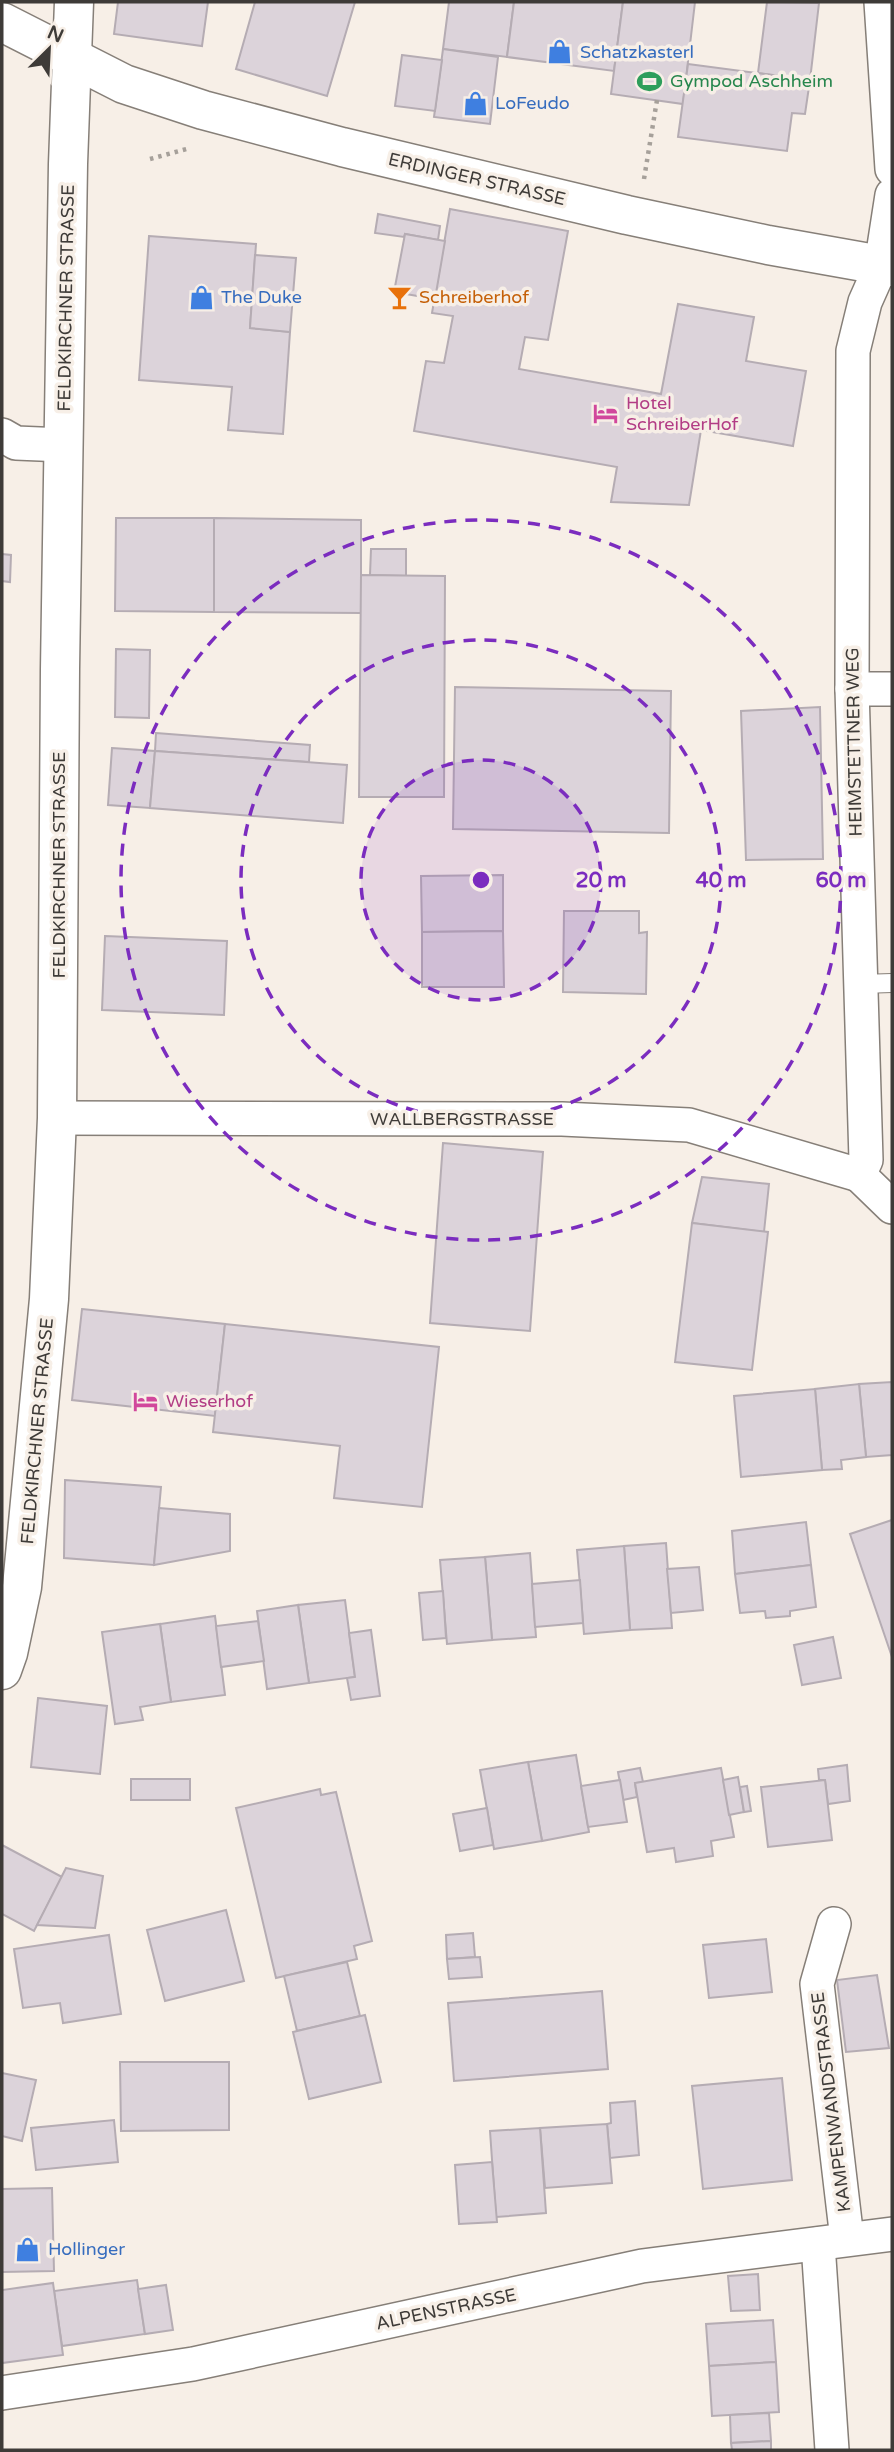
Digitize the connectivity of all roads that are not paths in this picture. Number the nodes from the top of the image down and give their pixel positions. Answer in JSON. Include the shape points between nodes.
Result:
{"nodes":[{"id":1,"x":74,"y":2,"type":"edge"},
{"id":2,"x":881,"y":2,"type":"edge"},
{"id":3,"x":2,"y":22,"type":"edge"},
{"id":4,"x":71,"y":57,"type":"junction"},
{"id":5,"x":892,"y":169,"type":"edge"},
{"id":6,"x":892,"y":195,"type":"edge"},
{"id":7,"x":887,"y":266,"type":"edge"},
{"id":8,"x":2,"y":435,"type":"edge"},
{"id":9,"x":64,"y":445,"type":"junction"},
{"id":10,"x":892,"y":688,"type":"edge"},
{"id":11,"x":852,"y":689,"type":"junction"},
{"id":12,"x":876,"y":984,"type":"edge"},
{"id":13,"x":57,"y":1118,"type":"junction"},
{"id":14,"x":859,"y":1175,"type":"junction"},
{"id":15,"x":892,"y":1207,"type":"edge"},
{"id":16,"x":2,"y":1670,"type":"edge"},
{"id":17,"x":834,"y":1924,"type":"dead end"},
{"id":18,"x":892,"y":2234,"type":"edge"},
{"id":19,"x":833,"y":2241,"type":"junction"},
{"id":20,"x":2,"y":2393,"type":"edge"},
{"id":21,"x":832,"y":2450,"type":"edge"}],
"edges":[{"from":1,"to":4,"type":"main road","name":"FELDKIRCHNER STRASSE"},
{"from":2,"to":5,"type":"street"},
{"from":3,"to":4,"type":"main road","name":"ERDINGER STRASSE"},
{"from":4,"to":7,"type":"main road","name":"ERDINGER STRASSE","via":[[124,84],[342,147],[638,217]]},
{"from":4,"to":9,"type":"main road","name":"FELDKIRCHNER STRASSE"},
{"from":6,"to":7,"type":"street","name":"HEIMSTETTNER WEG"},
{"from":7,"to":11,"type":"street","name":"HEIMSTETTNER WEG","via":[[865,302],[853,351]]},
{"from":8,"to":9,"type":"street","via":[[16,443]]},
{"from":9,"to":13,"type":"main road","name":"FELDKIRCHNER STRASSE"},
{"from":10,"to":11,"type":"street"},
{"from":11,"to":12,"type":"street","name":"HEIMSTETTNER WEG"},
{"from":12,"to":14,"type":"street","name":"HEIMSTETTNER WEG","via":[[866,1160]]},
{"from":13,"to":14,"type":"street","name":"WALLBERGSTRASSE","via":[[562,1119],[690,1125]]},
{"from":13,"to":16,"type":"main road","name":"FELDKIRCHNER STRASSE","via":[[39,1420],[22,1587]]},
{"from":14,"to":15,"type":"street"},
{"from":17,"to":19,"type":"street","name":"KAMPENWANDSTRASSE","via":[[817,1984]]},
{"from":18,"to":19,"type":"street","name":"ALPENSTRASSE"},
{"from":19,"to":20,"type":"street","name":"ALPENSTRASSE","via":[[642,2266],[193,2364]]},
{"from":19,"to":21,"type":"street","name":"KAMPENWANDSTRASSE"}]}
